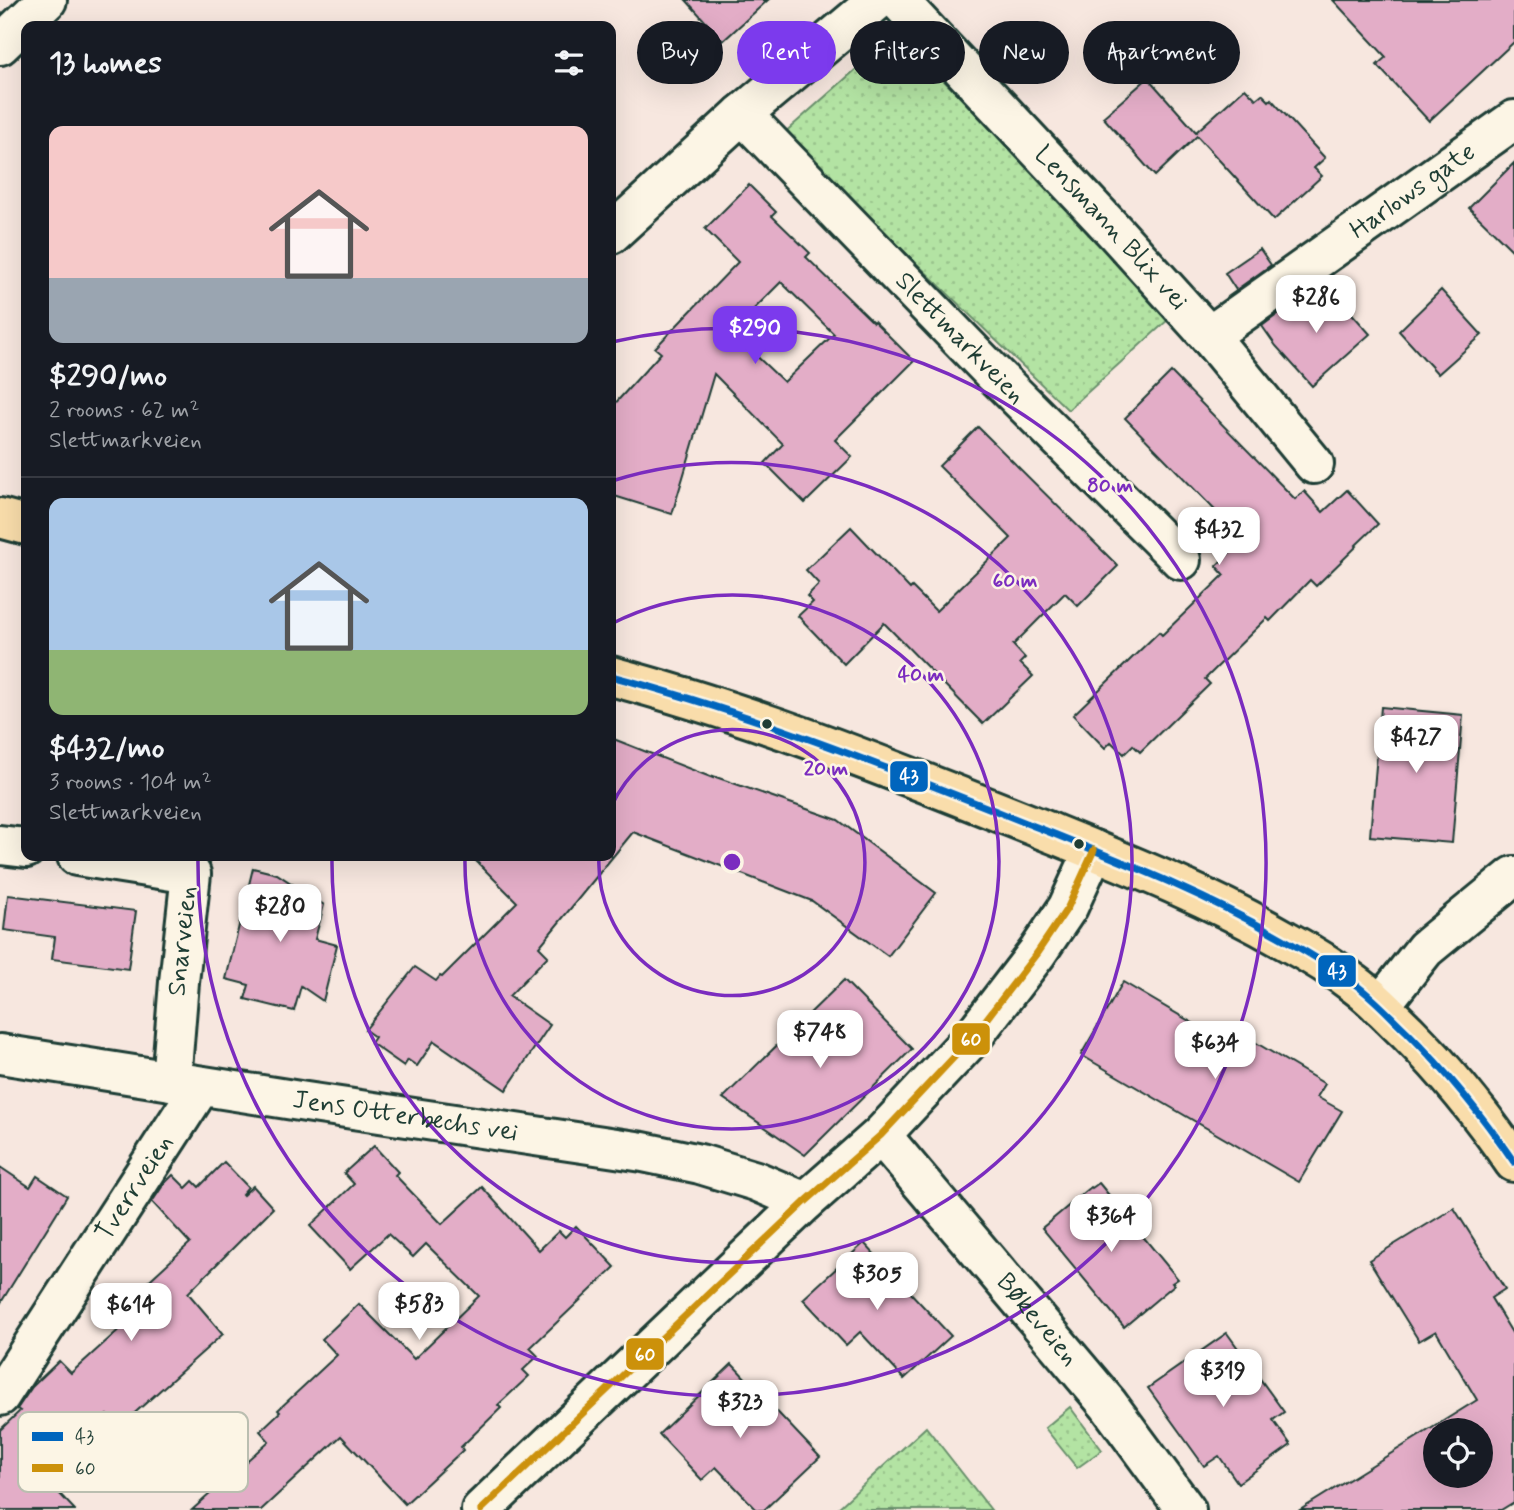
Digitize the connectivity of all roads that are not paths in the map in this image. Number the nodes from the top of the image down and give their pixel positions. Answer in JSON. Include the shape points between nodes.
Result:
{"nodes":[{"id":1,"x":47,"y":0,"type":"edge"},
{"id":2,"x":878,"y":0,"type":"edge"},
{"id":3,"x":898,"y":0,"type":"edge"},
{"id":4,"x":25,"y":21,"type":"edge"},
{"id":5,"x":21,"y":25,"type":"edge"},
{"id":6,"x":0,"y":45,"type":"edge"},
{"id":7,"x":742,"y":114,"type":"junction"},
{"id":8,"x":1514,"y":120,"type":"edge"},
{"id":9,"x":616,"y":229,"type":"edge"},
{"id":10,"x":1209,"y":336,"type":"junction"},
{"id":11,"x":1314,"y":464,"type":"dead end"},
{"id":12,"x":0,"y":518,"type":"edge"},
{"id":13,"x":21,"y":524,"type":"edge"},
{"id":14,"x":1181,"y":560,"type":"dead end"},
{"id":15,"x":616,"y":677,"type":"edge"},
{"id":16,"x":0,"y":845,"type":"edge"},
{"id":17,"x":21,"y":847,"type":"edge"},
{"id":18,"x":1094,"y":850,"type":"junction"},
{"id":19,"x":109,"y":861,"type":"edge"},
{"id":20,"x":1514,"y":876,"type":"edge"},
{"id":21,"x":1380,"y":1006,"type":"junction"},
{"id":22,"x":0,"y":1054,"type":"edge"},
{"id":23,"x":186,"y":1084,"type":"junction"},
{"id":24,"x":881,"y":1135,"type":"junction"},
{"id":25,"x":1514,"y":1162,"type":"edge"},
{"id":26,"x":805,"y":1202,"type":"junction"},
{"id":27,"x":0,"y":1396,"type":"edge"},
{"id":28,"x":481,"y":1510,"type":"edge"},
{"id":29,"x":1186,"y":1510,"type":"edge"}],
"edges":[{"from":1,"to":4,"type":"street"},
{"from":2,"to":7,"type":"street"},
{"from":3,"to":10,"type":"street","name":"Lensmann Blix vei"},
{"from":5,"to":6,"type":"street"},
{"from":7,"to":9,"type":"street"},
{"from":7,"to":14,"type":"street","name":"Slettmarkveien","via":[[990,371]]},
{"from":8,"to":10,"type":"street","name":"Harlows gate"},
{"from":10,"to":11,"type":"street","name":"Lensmann Blix vei"},
{"from":12,"to":13,"type":"main road"},
{"from":15,"to":18,"type":"main road","via":[[723,708],[852,754]]},
{"from":16,"to":17,"type":"street"},
{"from":18,"to":21,"type":"main road","via":[[1270,931],[1319,959]]},
{"from":18,"to":24,"type":"street","via":[[1068,907],[1037,953],[971,1039]]},
{"from":19,"to":23,"type":"street","name":"Snarveien","via":[[191,874],[179,982]]},
{"from":20,"to":21,"type":"street","via":[[1425,949]]},
{"from":21,"to":25,"type":"main road","via":[[1466,1096]]},
{"from":22,"to":23,"type":"street","name":"Jens Otterbechs vei"},
{"from":23,"to":26,"type":"street","name":"Jens Otterbechs vei","via":[[642,1152],[745,1177]]},
{"from":23,"to":27,"type":"street","name":"Tverrveien"},
{"from":24,"to":26,"type":"street"},
{"from":24,"to":29,"type":"street","name":"Bøkeveien","via":[[1108,1404]]},
{"from":26,"to":28,"type":"street"}]}
